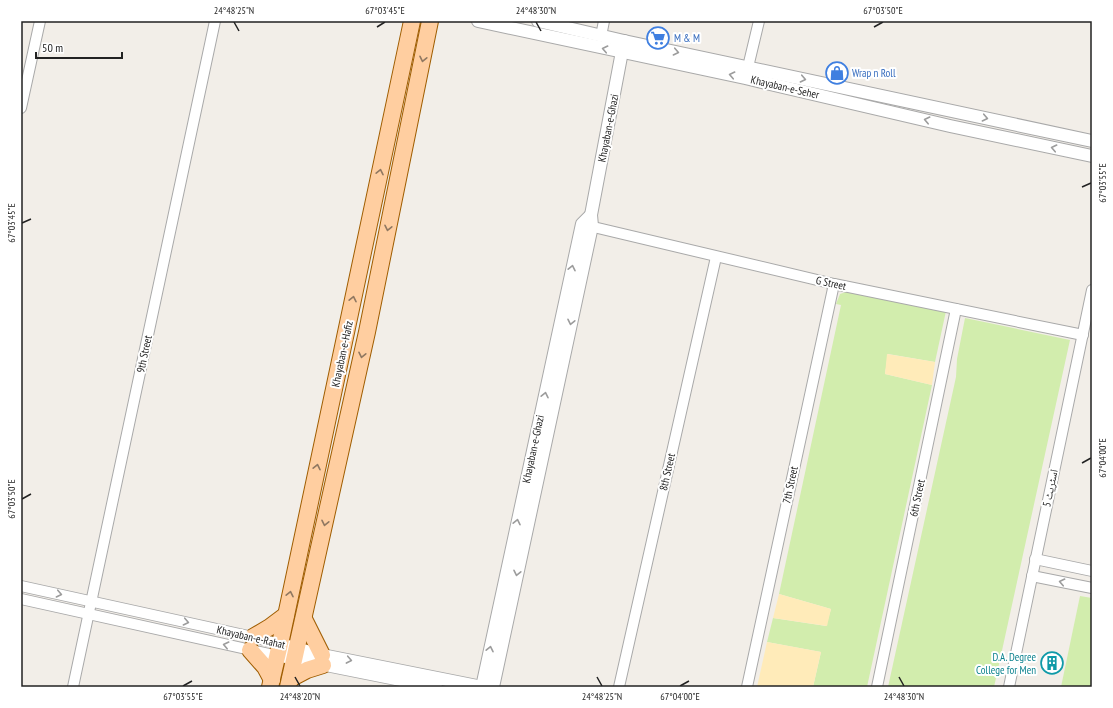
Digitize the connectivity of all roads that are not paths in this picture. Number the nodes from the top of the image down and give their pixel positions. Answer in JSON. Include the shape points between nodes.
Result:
{"nodes":[{"id":1,"x":40,"y":21,"type":"edge"},
{"id":2,"x":215,"y":21,"type":"edge"},
{"id":3,"x":412,"y":21,"type":"edge"},
{"id":4,"x":430,"y":21,"type":"edge"},
{"id":5,"x":478,"y":21,"type":"edge"},
{"id":6,"x":538,"y":21,"type":"edge"},
{"id":7,"x":604,"y":21,"type":"edge"},
{"id":8,"x":756,"y":22,"type":"edge"},
{"id":9,"x":601,"y":36,"type":"junction"},
{"id":10,"x":623,"y":47,"type":"junction"},
{"id":11,"x":748,"y":67,"type":"junction"},
{"id":12,"x":21,"y":108,"type":"edge"},
{"id":13,"x":1092,"y":141,"type":"edge"},
{"id":14,"x":1092,"y":156,"type":"edge"},
{"id":15,"x":588,"y":222,"type":"junction"},
{"id":16,"x":716,"y":257,"type":"junction"},
{"id":17,"x":834,"y":284,"type":"junction"},
{"id":18,"x":1092,"y":290,"type":"edge"},
{"id":19,"x":956,"y":309,"type":"junction"},
{"id":20,"x":347,"y":328,"type":"junction"},
{"id":21,"x":366,"y":332,"type":"junction"},
{"id":22,"x":1083,"y":335,"type":"junction"},
{"id":23,"x":1035,"y":559,"type":"junction"},
{"id":24,"x":1092,"y":572,"type":"edge"},
{"id":25,"x":1032,"y":576,"type":"junction"},
{"id":26,"x":21,"y":586,"type":"edge"},
{"id":27,"x":1092,"y":588,"type":"edge"},
{"id":28,"x":21,"y":598,"type":"edge"},
{"id":29,"x":91,"y":601,"type":"junction"},
{"id":30,"x":88,"y":614,"type":"junction"},
{"id":31,"x":286,"y":615,"type":"junction"},
{"id":32,"x":304,"y":619,"type":"junction"},
{"id":33,"x":252,"y":644,"type":"junction"},
{"id":34,"x":279,"y":650,"type":"junction"},
{"id":35,"x":296,"y":654,"type":"junction"},
{"id":36,"x":323,"y":660,"type":"junction"},
{"id":37,"x":289,"y":683,"type":"edge"},
{"id":38,"x":271,"y":684,"type":"edge"},
{"id":39,"x":73,"y":687,"type":"edge"},
{"id":40,"x":436,"y":687,"type":"edge"},
{"id":41,"x":482,"y":687,"type":"edge"},
{"id":42,"x":493,"y":687,"type":"edge"},
{"id":43,"x":619,"y":687,"type":"edge"},
{"id":44,"x":746,"y":687,"type":"edge"},
{"id":45,"x":877,"y":687,"type":"edge"},
{"id":46,"x":1009,"y":687,"type":"edge"}],
"edges":[{"from":1,"to":12,"type":"street"},
{"from":2,"to":29,"type":"street","name":"9th Street"},
{"from":20,"to":3,"type":"main road","name":"Khayaban-e-Hafiz","one_way":true},
{"from":4,"to":21,"type":"main road","name":"Khayaban-e-Hafiz","one_way":true},
{"from":10,"to":5,"type":"street","name":"Khayaban-e-Seher","one_way":true},
{"from":6,"to":9,"type":"street"},
{"from":7,"to":9,"type":"street"},
{"from":8,"to":11,"type":"street"},
{"from":9,"to":10,"type":"street"},
{"from":10,"to":11,"type":"street","name":"Khayaban-e-Seher","one_way":true},
{"from":14,"to":10,"type":"street","name":"Khayaban-e-Seher","one_way":true,"via":[[950,126]]},
{"from":10,"to":15,"type":"street","name":"Khayaban-e-Ghazi"},
{"from":11,"to":13,"type":"street","name":"Khayaban-e-Seher","one_way":true},
{"from":15,"to":16,"type":"street","name":"G Street"},
{"from":41,"to":15,"type":"street","name":"Khayaban-e-Ghazi","one_way":true},
{"from":15,"to":42,"type":"street","name":"Khayaban-e-Ghazi","one_way":true},
{"from":16,"to":17,"type":"street","name":"G Street"},
{"from":16,"to":43,"type":"street","name":"8th Street"},
{"from":17,"to":19,"type":"street","name":"G Street"},
{"from":17,"to":44,"type":"street","name":"7th Street"},
{"from":18,"to":22,"type":"street","name":"اسٹریٹ 5"},
{"from":19,"to":22,"type":"street","name":"G Street"},
{"from":19,"to":45,"type":"street","name":"6th Street"},
{"from":20,"to":21,"type":"main road"},
{"from":31,"to":20,"type":"main road","name":"Khayaban-e-Hafiz","one_way":true},
{"from":21,"to":32,"type":"main road","name":"Khayaban-e-Hafiz","one_way":true},
{"from":22,"to":23,"type":"street","name":"اسٹریٹ 5"},
{"from":23,"to":24,"type":"street"},
{"from":23,"to":25,"type":"street","name":"اسٹریٹ 5"},
{"from":27,"to":25,"type":"street","one_way":true},
{"from":25,"to":46,"type":"street","name":"اسٹریٹ 5"},
{"from":26,"to":29,"type":"street","name":"Khayaban-e-Rahat","one_way":true},
{"from":28,"to":30,"type":"street","name":"Khayaban-e-Rahat"},
{"from":29,"to":30,"type":"street","name":"9th Street"},
{"from":29,"to":33,"type":"street","name":"Khayaban-e-Rahat","one_way":true},
{"from":33,"to":30,"type":"street","name":"Khayaban-e-Rahat","one_way":true},
{"from":30,"to":39,"type":"street","name":"9th Street"},
{"from":31,"to":33,"type":"main road"},
{"from":31,"to":34,"type":"main road","name":"Khayaban-e-Hafiz"},
{"from":32,"to":35,"type":"main road","name":"Khayaban-e-Hafiz"},
{"from":32,"to":36,"type":"main road"},
{"from":33,"to":34,"type":"street","name":"Khayaban-e-Rahat"},
{"from":33,"to":38,"type":"main road"},
{"from":34,"to":35,"type":"street","name":"Khayaban-e-Rahat"},
{"from":34,"to":38,"type":"main road","name":"Khayaban-e-Hafiz"},
{"from":35,"to":36,"type":"street","name":"Khayaban-e-Rahat"},
{"from":35,"to":37,"type":"main road","name":"Khayaban-e-Hafiz"},
{"from":36,"to":37,"type":"main road"},
{"from":36,"to":40,"type":"street","name":"Khayaban-e-Rahat"},
{"from":36,"to":41,"type":"street","name":"Khayaban-e-Rahat","one_way":true}]}
